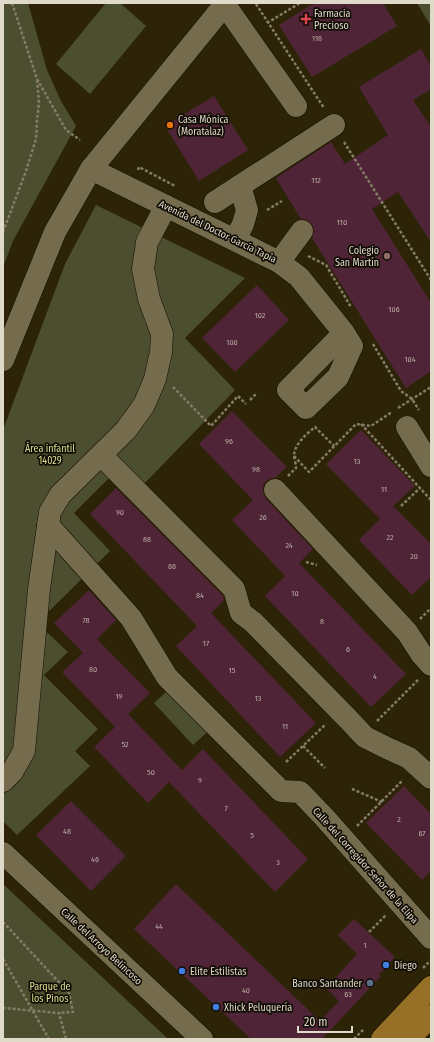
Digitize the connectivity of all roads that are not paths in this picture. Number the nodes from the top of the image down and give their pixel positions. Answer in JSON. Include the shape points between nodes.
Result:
{"nodes":[{"id":1,"x":226,"y":4,"type":"edge"},
{"id":2,"x":296,"y":106,"type":"dead end"},
{"id":3,"x":334,"y":125,"type":"road end"},
{"id":4,"x":91,"y":169,"type":"junction"},
{"id":5,"x":240,"y":186,"type":"junction"},
{"id":6,"x":215,"y":202,"type":"dead end"},
{"id":7,"x":166,"y":206,"type":"junction"},
{"id":8,"x":302,"y":231,"type":"dead end"},
{"id":9,"x":235,"y":240,"type":"junction"},
{"id":10,"x":279,"y":262,"type":"junction"},
{"id":11,"x":344,"y":333,"type":"dead end"},
{"id":12,"x":3,"y":360,"type":"edge"},
{"id":13,"x":413,"y":419,"type":"road end"},
{"id":14,"x":101,"y":455,"type":"junction"},
{"id":15,"x":431,"y":466,"type":"edge"},
{"id":16,"x":275,"y":490,"type":"road end"},
{"id":17,"x":48,"y":525,"type":"junction"},
{"id":18,"x":426,"y":672,"type":"edge"},
{"id":19,"x":431,"y":778,"type":"edge"},
{"id":20,"x":3,"y":781,"type":"edge"},
{"id":21,"x":3,"y":853,"type":"edge"},
{"id":22,"x":431,"y":938,"type":"edge"},
{"id":23,"x":431,"y":987,"type":"edge"},
{"id":24,"x":431,"y":1016,"type":"edge"},
{"id":25,"x":202,"y":1039,"type":"edge"},
{"id":26,"x":382,"y":1039,"type":"edge"},
{"id":27,"x":409,"y":1039,"type":"edge"}],
"edges":[{"from":1,"to":2,"type":"street"},
{"from":1,"to":4,"type":"street"},
{"from":3,"to":5,"type":"street"},
{"from":4,"to":7,"type":"street","name":"Avenida del Doctor García Tapia"},
{"from":4,"to":12,"type":"street","via":[[55,232]]},
{"from":5,"to":6,"type":"street"},
{"from":5,"to":9,"type":"street","via":[[247,210]]},
{"from":7,"to":9,"type":"street","name":"Avenida del Doctor García Tapia"},
{"from":7,"to":14,"type":"street","via":[[147,242],[143,269],[149,299],[162,334],[155,380],[144,405],[126,430]]},
{"from":8,"to":10,"type":"street"},
{"from":9,"to":10,"type":"street","name":"Avenida del Doctor García Tapia"},
{"from":10,"to":11,"type":"street","name":"Avenida del Doctor García Tapia","via":[[299,277]]},
{"from":13,"to":15,"type":"street"},
{"from":14,"to":17,"type":"street","via":[[60,495],[50,512]]},
{"from":14,"to":19,"type":"street","via":[[234,589],[241,613],[253,622],[365,738],[409,758]]},
{"from":16,"to":18,"type":"street","via":[[407,632],[422,655]]},
{"from":17,"to":20,"type":"street","via":[[39,589],[24,751],[12,772]]},
{"from":17,"to":22,"type":"street","name":"Calle del Corregidor Señor de la Elipa","via":[[131,618],[167,677],[281,791],[300,792]]},
{"from":21,"to":25,"type":"street","name":"Calle del Arroyo Belincoso"},
{"from":23,"to":26,"type":"main road"},
{"from":24,"to":27,"type":"main road"}]}
